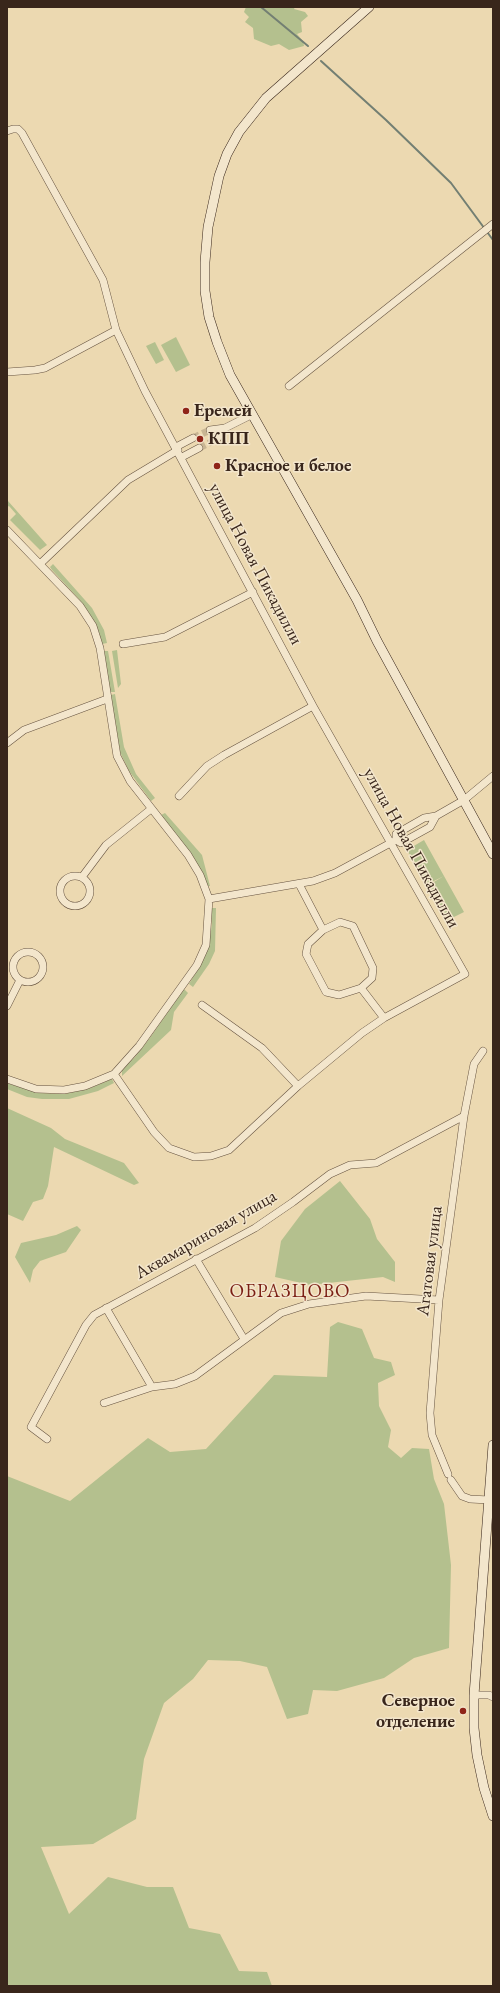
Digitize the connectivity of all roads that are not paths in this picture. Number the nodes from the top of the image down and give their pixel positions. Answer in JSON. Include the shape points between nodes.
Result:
{"nodes":[{"id":1,"x":369,"y":7,"type":"edge"},
{"id":2,"x":7,"y":131,"type":"edge"},
{"id":3,"x":493,"y":224,"type":"edge"},
{"id":4,"x":116,"y":330,"type":"junction"},
{"id":5,"x":7,"y":372,"type":"edge"},
{"id":6,"x":289,"y":386,"type":"dead end"},
{"id":7,"x":251,"y":415,"type":"junction"},
{"id":8,"x":225,"y":428,"type":"junction"},
{"id":9,"x":210,"y":430,"type":"tunnel mouth"},
{"id":10,"x":193,"y":438,"type":"tunnel mouth"},
{"id":11,"x":217,"y":439,"type":"tunnel mouth"},
{"id":12,"x":199,"y":448,"type":"tunnel mouth"},
{"id":13,"x":179,"y":451,"type":"junction"},
{"id":14,"x":7,"y":530,"type":"edge"},
{"id":15,"x":41,"y":563,"type":"junction"},
{"id":16,"x":253,"y":592,"type":"junction"},
{"id":17,"x":123,"y":644,"type":"dead end"},
{"id":18,"x":107,"y":699,"type":"junction"},
{"id":19,"x":313,"y":706,"type":"junction"},
{"id":20,"x":7,"y":743,"type":"edge"},
{"id":21,"x":493,"y":776,"type":"edge"},
{"id":22,"x":179,"y":796,"type":"dead end"},
{"id":23,"x":464,"y":800,"type":"junction"},
{"id":24,"x":151,"y":809,"type":"junction"},
{"id":25,"x":436,"y":816,"type":"junction"},
{"id":26,"x":393,"y":841,"type":"junction"},
{"id":27,"x":493,"y":854,"type":"edge"},
{"id":28,"x":82,"y":878,"type":"junction"},
{"id":29,"x":299,"y":884,"type":"junction"},
{"id":30,"x":209,"y":899,"type":"junction"},
{"id":31,"x":323,"y":930,"type":"junction"},
{"id":32,"x":20,"y":980,"type":"junction"},
{"id":33,"x":361,"y":988,"type":"junction"},
{"id":34,"x":202,"y":1004,"type":"dead end"},
{"id":35,"x":7,"y":1006,"type":"edge"},
{"id":36,"x":384,"y":1018,"type":"junction"},
{"id":37,"x":483,"y":1051,"type":"dead end"},
{"id":38,"x":114,"y":1074,"type":"junction"},
{"id":39,"x":7,"y":1079,"type":"edge"},
{"id":40,"x":298,"y":1086,"type":"junction"},
{"id":41,"x":464,"y":1116,"type":"junction"},
{"id":42,"x":196,"y":1259,"type":"junction"},
{"id":43,"x":439,"y":1300,"type":"junction"},
{"id":44,"x":106,"y":1308,"type":"junction"},
{"id":45,"x":244,"y":1339,"type":"junction"},
{"id":46,"x":152,"y":1387,"type":"junction"},
{"id":47,"x":104,"y":1402,"type":"dead end"},
{"id":48,"x":47,"y":1439,"type":"dead end"},
{"id":49,"x":493,"y":1445,"type":"edge"},
{"id":50,"x":489,"y":1500,"type":"junction"},
{"id":51,"x":474,"y":1694,"type":"junction"},
{"id":52,"x":493,"y":1696,"type":"edge"},
{"id":53,"x":493,"y":1816,"type":"edge"}],
"edges":[{"from":1,"to":7,"type":"street","via":[[297,69],[252,114],[227,154],[219,176],[208,227],[205,291],[216,342]]},
{"from":2,"to":4,"type":"street","name":"улица Новая Пикадилли","via":[[13,128],[22,133],[103,280]]},
{"from":3,"to":6,"type":"street"},
{"from":4,"to":5,"type":"street","via":[[45,368]]},
{"from":4,"to":13,"type":"street","name":"улица Новая Пикадилли","via":[[145,391]]},
{"from":7,"to":8,"type":"street"},
{"from":7,"to":23,"type":"street","via":[[357,600]]},
{"from":8,"to":9,"type":"street"},
{"from":8,"to":11,"type":"street"},
{"from":10,"to":13,"type":"street"},
{"from":12,"to":13,"type":"street"},
{"from":13,"to":15,"type":"street","via":[[128,480]]},
{"from":13,"to":16,"type":"street","name":"улица Новая Пикадилли"},
{"from":14,"to":15,"type":"street"},
{"from":15,"to":18,"type":"street","via":[[80,606],[93,626],[100,648]]},
{"from":16,"to":17,"type":"street","via":[[165,637]]},
{"from":16,"to":19,"type":"street","name":"улица Новая Пикадилли"},
{"from":18,"to":20,"type":"street","via":[[24,730]]},
{"from":18,"to":24,"type":"street","via":[[117,756],[130,781]]},
{"from":19,"to":22,"type":"street","via":[[207,766]]},
{"from":19,"to":26,"type":"street","name":"улица Новая Пикадилли"},
{"from":21,"to":23,"type":"street"},
{"from":23,"to":25,"type":"street"},
{"from":23,"to":27,"type":"street"},
{"from":24,"to":28,"type":"street","via":[[106,845]]},
{"from":24,"to":30,"type":"street","via":[[188,855],[200,875]]},
{"from":25,"to":26,"type":"street","via":[[424,818],[396,834]]},
{"from":25,"to":26,"type":"street","via":[[430,827],[402,843]]},
{"from":26,"to":29,"type":"street","via":[[335,873]]},
{"from":26,"to":36,"type":"street","name":"улица Новая Пикадилли","via":[[465,974]]},
{"from":28,"to":28,"type":"street","via":[[86,880],[90,889],[88,899],[80,905],[66,903],[61,895],[61,885],[72,876]]},
{"from":29,"to":30,"type":"street"},
{"from":29,"to":31,"type":"street"},
{"from":30,"to":38,"type":"street","via":[[206,945],[197,965],[139,1046]]},
{"from":31,"to":33,"type":"street","via":[[340,922],[353,926],[373,968],[372,978]]},
{"from":31,"to":33,"type":"street","via":[[308,944],[306,954],[326,992],[339,995]]},
{"from":32,"to":32,"type":"street","via":[[14,972],[16,958],[28,952],[38,956],[44,964],[42,975],[34,982]]},
{"from":32,"to":35,"type":"street"},
{"from":33,"to":36,"type":"street"},
{"from":34,"to":40,"type":"street","via":[[262,1048]]},
{"from":36,"to":40,"type":"street"},
{"from":37,"to":41,"type":"street","name":"Агатовая улица","via":[[474,1064]]},
{"from":38,"to":39,"type":"street","via":[[85,1086],[64,1090],[36,1090]]},
{"from":38,"to":40,"type":"street","via":[[168,1148],[194,1157],[212,1156],[229,1150]]},
{"from":41,"to":42,"type":"street","name":"Аквамариновая улица","via":[[376,1163],[350,1165],[330,1174],[255,1228]]},
{"from":41,"to":43,"type":"street","name":"Агатовая улица"},
{"from":42,"to":44,"type":"street","name":"Аквамариновая улица"},
{"from":42,"to":45,"type":"street"},
{"from":43,"to":45,"type":"street","via":[[366,1296],[309,1304],[281,1313]]},
{"from":43,"to":50,"type":"street","name":"Агатовая улица","via":[[430,1413],[432,1435],[450,1477],[462,1496]]},
{"from":44,"to":46,"type":"street"},
{"from":44,"to":48,"type":"street","name":"Аквамариновая улица","via":[[94,1315],[86,1325],[31,1427]]},
{"from":45,"to":46,"type":"street","via":[[195,1376],[175,1384]]},
{"from":46,"to":47,"type":"street"},
{"from":49,"to":50,"type":"street"},
{"from":50,"to":51,"type":"street"},
{"from":51,"to":52,"type":"street"},
{"from":51,"to":53,"type":"street","via":[[477,1755]]}]}
